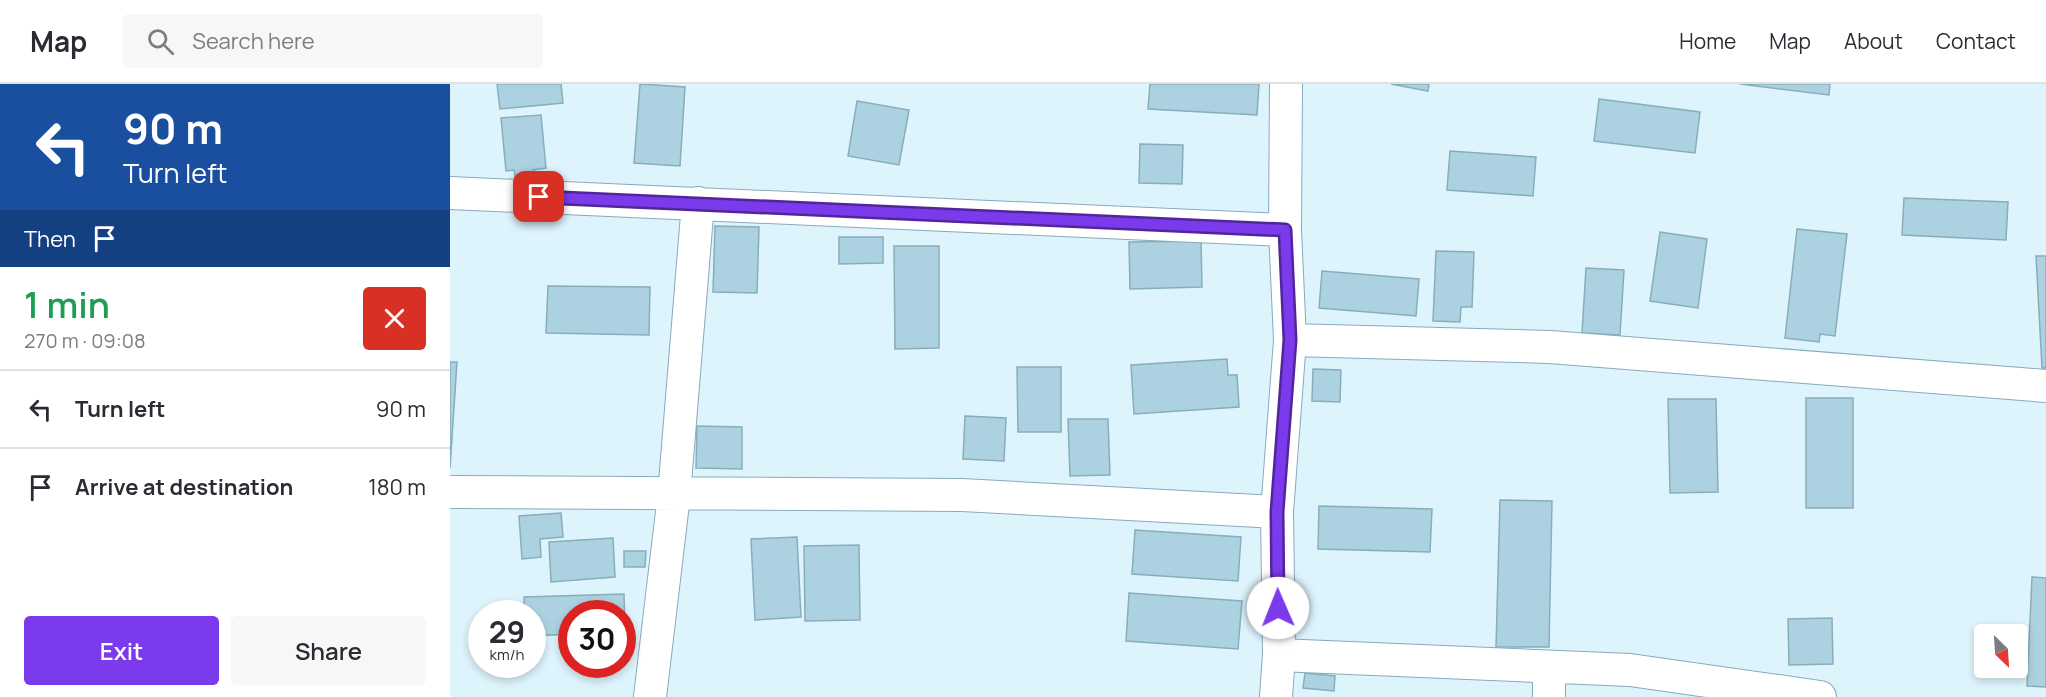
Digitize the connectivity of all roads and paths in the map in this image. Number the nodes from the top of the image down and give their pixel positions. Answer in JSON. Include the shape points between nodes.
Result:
{"nodes":[{"id":1,"x":1286,"y":84,"type":"edge"},
{"id":2,"x":450,"y":193,"type":"edge"},
{"id":3,"x":698,"y":203,"type":"junction"},
{"id":4,"x":1285,"y":230,"type":"junction"},
{"id":5,"x":1290,"y":340,"type":"junction"},
{"id":6,"x":2046,"y":386,"type":"edge"},
{"id":7,"x":450,"y":492,"type":"edge"},
{"id":8,"x":674,"y":495,"type":"junction"},
{"id":9,"x":1277,"y":512,"type":"junction"},
{"id":10,"x":1279,"y":655,"type":"junction"},
{"id":11,"x":1549,"y":682,"type":"edge"},
{"id":12,"x":650,"y":697,"type":"edge"},
{"id":13,"x":1276,"y":697,"type":"edge"},
{"id":14,"x":1820,"y":697,"type":"edge"}],
"edges":[{"from":1,"to":4,"type":"street"},
{"from":2,"to":3,"type":"street"},
{"from":3,"to":4,"type":"street"},
{"from":3,"to":8,"type":"street"},
{"from":4,"to":5,"type":"street"},
{"from":5,"to":6,"type":"street","via":[[1550,347]]},
{"from":5,"to":9,"type":"street"},
{"from":7,"to":8,"type":"street"},
{"from":8,"to":9,"type":"street","via":[[962,495]]},
{"from":8,"to":12,"type":"street"},
{"from":9,"to":10,"type":"street"},
{"from":10,"to":11,"type":"street"},
{"from":10,"to":13,"type":"street"},
{"from":11,"to":14,"type":"street","via":[[1630,670]]}]}
